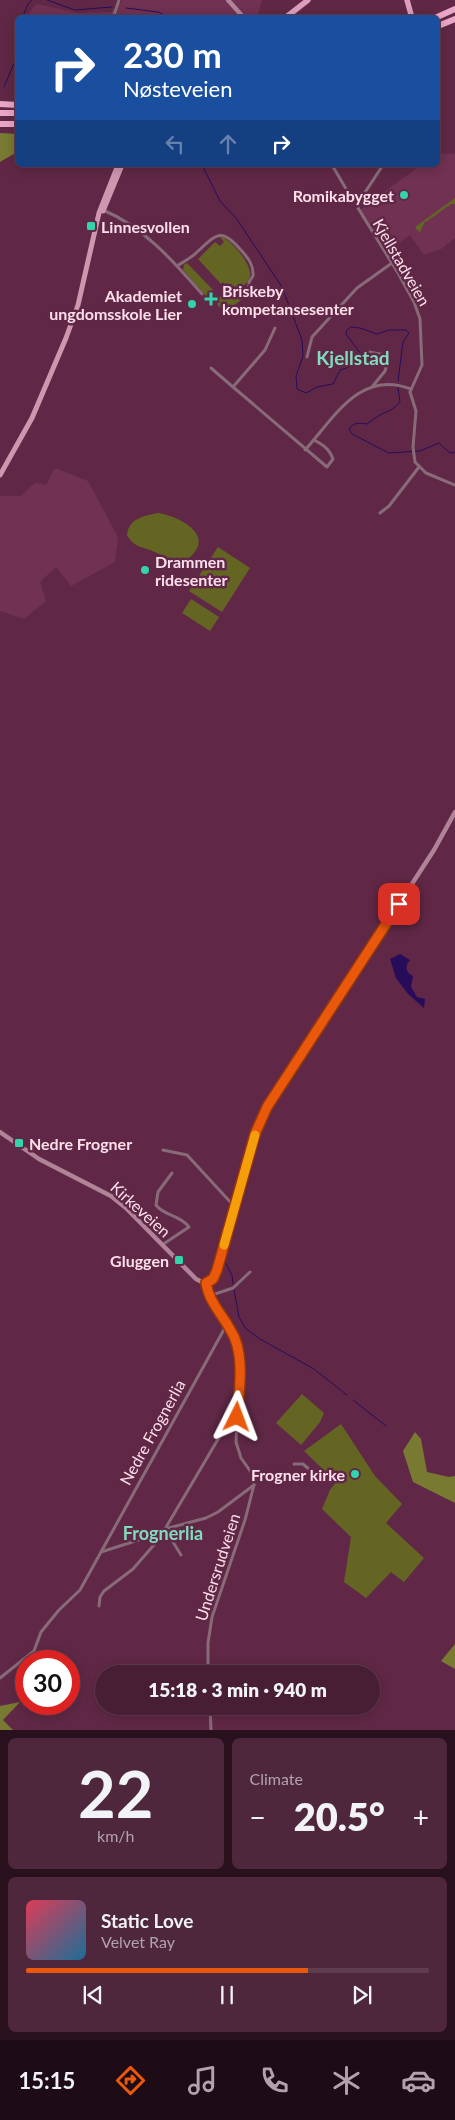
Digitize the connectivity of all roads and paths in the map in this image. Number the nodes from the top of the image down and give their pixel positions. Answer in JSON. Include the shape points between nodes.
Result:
{"nodes":[{"id":1,"x":119,"y":0,"type":"edge"},
{"id":2,"x":228,"y":0,"type":"edge"},
{"id":3,"x":308,"y":0,"type":"edge"},
{"id":4,"x":408,"y":0,"type":"edge"},
{"id":5,"x":455,"y":9,"type":"edge"},
{"id":6,"x":114,"y":15,"type":"edge"},
{"id":7,"x":241,"y":15,"type":"edge"},
{"id":8,"x":289,"y":15,"type":"edge"},
{"id":9,"x":411,"y":15,"type":"edge"},
{"id":10,"x":440,"y":16,"type":"edge"},
{"id":11,"x":455,"y":19,"type":"edge"},
{"id":12,"x":440,"y":25,"type":"edge"},
{"id":13,"x":0,"y":104,"type":"edge"},
{"id":14,"x":15,"y":105,"type":"edge"},
{"id":15,"x":0,"y":113,"type":"edge"},
{"id":16,"x":15,"y":114,"type":"edge"},
{"id":17,"x":0,"y":124,"type":"edge"},
{"id":18,"x":15,"y":124,"type":"edge"},
{"id":19,"x":117,"y":167,"type":"edge"},
{"id":20,"x":121,"y":167,"type":"edge"},
{"id":21,"x":333,"y":167,"type":"edge"},
{"id":22,"x":382,"y":167,"type":"edge"},
{"id":23,"x":358,"y":204,"type":"junction"},
{"id":24,"x":102,"y":210,"type":"junction"},
{"id":25,"x":392,"y":263,"type":"junction"},
{"id":26,"x":177,"y":266,"type":"junction"},
{"id":27,"x":249,"y":292,"type":"dead end"},
{"id":28,"x":202,"y":294,"type":"dead end"},
{"id":29,"x":275,"y":328,"type":"dead end"},
{"id":30,"x":369,"y":352,"type":"dead end"},
{"id":31,"x":307,"y":357,"type":"dead end"},
{"id":32,"x":211,"y":368,"type":"dead end"},
{"id":33,"x":233,"y":387,"type":"junction"},
{"id":34,"x":371,"y":387,"type":"junction"},
{"id":35,"x":411,"y":389,"type":"junction"},
{"id":36,"x":314,"y":440,"type":"junction"},
{"id":37,"x":305,"y":450,"type":"junction"},
{"id":38,"x":419,"y":467,"type":"junction"},
{"id":39,"x":0,"y":475,"type":"edge"},
{"id":40,"x":455,"y":485,"type":"edge"},
{"id":41,"x":380,"y":513,"type":"dead end"},
{"id":42,"x":455,"y":812,"type":"edge"},
{"id":43,"x":0,"y":1132,"type":"edge"},
{"id":44,"x":163,"y":1150,"type":"dead end"},
{"id":45,"x":172,"y":1173,"type":"dead end"},
{"id":46,"x":235,"y":1206,"type":"junction"},
{"id":47,"x":162,"y":1245,"type":"junction"},
{"id":48,"x":250,"y":1272,"type":"dead end"},
{"id":49,"x":209,"y":1282,"type":"junction"},
{"id":50,"x":209,"y":1296,"type":"junction"},
{"id":51,"x":227,"y":1324,"type":"junction"},
{"id":52,"x":238,"y":1411,"type":"junction"},
{"id":53,"x":294,"y":1464,"type":"dead end"},
{"id":54,"x":310,"y":1470,"type":"dead end"},
{"id":55,"x":254,"y":1485,"type":"junction"},
{"id":56,"x":165,"y":1530,"type":"junction"},
{"id":57,"x":101,"y":1552,"type":"junction"},
{"id":58,"x":181,"y":1555,"type":"dead end"},
{"id":59,"x":100,"y":1606,"type":"dead end"},
{"id":60,"x":208,"y":1665,"type":"edge"},
{"id":61,"x":0,"y":1679,"type":"edge"},
{"id":62,"x":210,"y":1715,"type":"edge"},
{"id":63,"x":211,"y":1730,"type":"edge"}],
"edges":[{"from":1,"to":6,"type":"street"},
{"from":2,"to":7,"type":"main road"},
{"from":3,"to":8,"type":"highway"},
{"from":4,"to":9,"type":"highway"},
{"from":5,"to":10,"type":"highway"},
{"from":11,"to":12,"type":"highway"},
{"from":13,"to":14,"type":"highway"},
{"from":15,"to":16,"type":"highway"},
{"from":17,"to":18,"type":"highway"},
{"from":19,"to":24,"type":"main road"},
{"from":20,"to":24,"type":"main road"},
{"from":21,"to":23,"type":"street","name":"Kjellstadveien"},
{"from":22,"to":23,"type":"street","name":"Kjellstadveien"},
{"from":23,"to":25,"type":"street","name":"Kjellstadveien","via":[[360,214]]},
{"from":24,"to":26,"type":"street","via":[[145,236]]},
{"from":24,"to":39,"type":"main road","via":[[78,305],[66,338],[32,418]]},
{"from":25,"to":31,"type":"street","via":[[357,288],[312,337]]},
{"from":25,"to":35,"type":"street","name":"Kjellstadveien","via":[[414,302],[421,324],[422,365]]},
{"from":26,"to":27,"type":"street","via":[[212,238],[226,236],[252,266]]},
{"from":26,"to":28,"type":"street"},
{"from":29,"to":33,"type":"street","via":[[265,350]]},
{"from":30,"to":34,"type":"street","via":[[386,355],[388,360],[385,371]]},
{"from":32,"to":33,"type":"street"},
{"from":33,"to":37,"type":"street"},
{"from":34,"to":35,"type":"street","via":[[394,384]]},
{"from":34,"to":36,"type":"street","via":[[344,403]]},
{"from":35,"to":38,"type":"street","via":[[416,411],[413,452]]},
{"from":36,"to":37,"type":"street"},
{"from":36,"to":37,"type":"street","via":[[328,448],[333,459],[328,466],[324,467]]},
{"from":38,"to":40,"type":"street"},
{"from":38,"to":41,"type":"street"},
{"from":42,"to":46,"type":"main road","via":[[434,850],[267,1107],[255,1134]]},
{"from":43,"to":47,"type":"main road","name":"Kirkeveien","via":[[39,1159],[111,1196]]},
{"from":44,"to":46,"type":"street","via":[[187,1155]]},
{"from":45,"to":47,"type":"street","via":[[158,1192],[156,1205],[188,1226]]},
{"from":46,"to":49,"type":"main road","via":[[217,1270]]},
{"from":47,"to":49,"type":"main road","name":"Kirkeveien","via":[[200,1282]]},
{"from":48,"to":50,"type":"street","via":[[233,1288]]},
{"from":49,"to":50,"type":"street"},
{"from":50,"to":51,"type":"street"},
{"from":51,"to":52,"type":"street","via":[[238,1348]]},
{"from":51,"to":57,"type":"street","name":"Nedre Frognerlia"},
{"from":52,"to":55,"type":"street","name":"Undersrudveien","via":[[236,1447],[250,1470]]},
{"from":52,"to":56,"type":"street","via":[[230,1419]]},
{"from":53,"to":54,"type":"street","via":[[303,1464]]},
{"from":55,"to":56,"type":"street","via":[[211,1516]]},
{"from":55,"to":60,"type":"street","name":"Undersrudveien","via":[[212,1617]]},
{"from":56,"to":57,"type":"street"},
{"from":56,"to":58,"type":"street"},
{"from":56,"to":59,"type":"street","via":[[133,1569],[107,1588],[100,1597]]},
{"from":57,"to":61,"type":"street","name":"Nedre Frognerlia","via":[[80,1590],[41,1632],[34,1651]]},
{"from":62,"to":63,"type":"street"}]}
